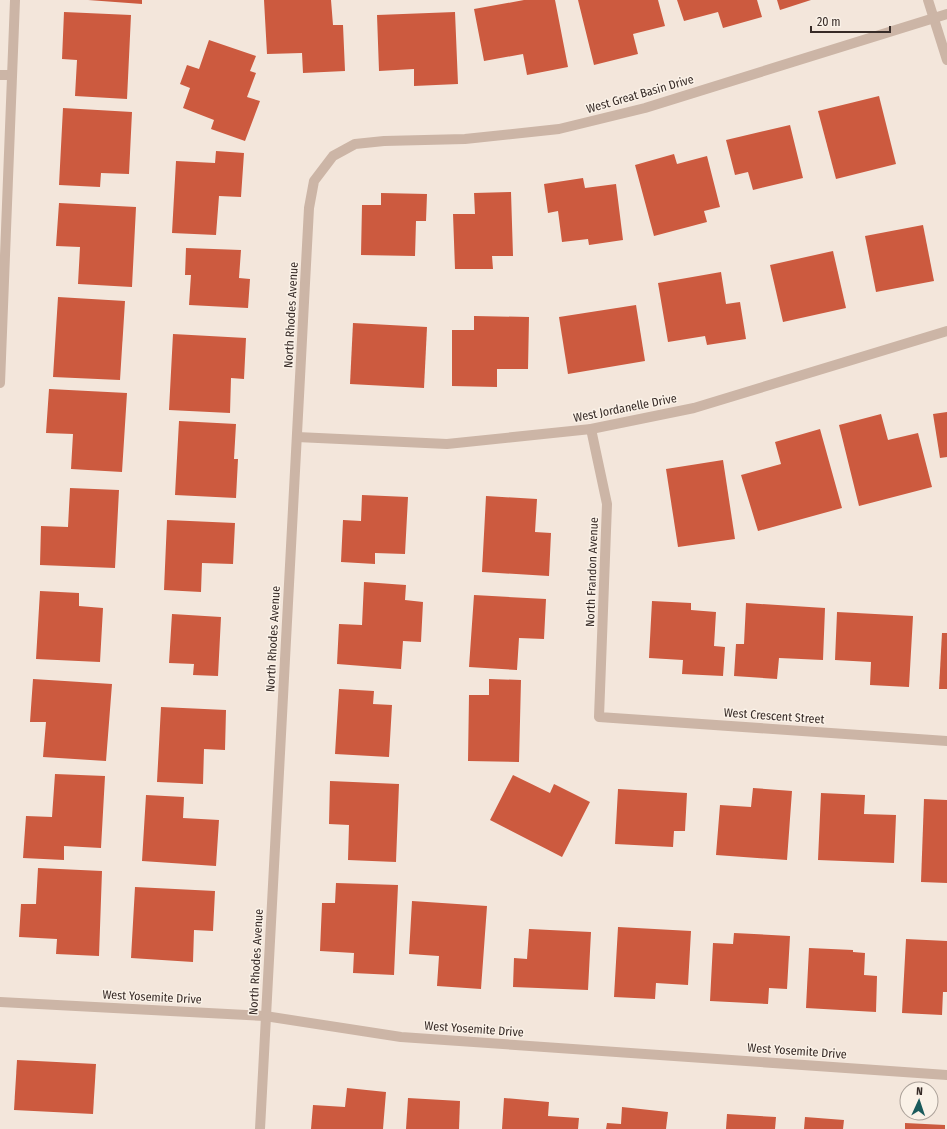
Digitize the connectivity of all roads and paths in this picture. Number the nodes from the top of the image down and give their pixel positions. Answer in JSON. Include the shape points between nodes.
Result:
{"nodes":[{"id":1,"x":15,"y":0,"type":"edge"},
{"id":2,"x":928,"y":0,"type":"edge"},
{"id":3,"x":947,"y":14,"type":"edge"},
{"id":4,"x":934,"y":18,"type":"junction"},
{"id":5,"x":947,"y":60,"type":"edge"},
{"id":6,"x":0,"y":75,"type":"edge"},
{"id":7,"x":12,"y":75,"type":"junction"},
{"id":8,"x":333,"y":156,"type":"joint"},
{"id":9,"x":947,"y":331,"type":"edge"},
{"id":10,"x":0,"y":383,"type":"edge"},
{"id":11,"x":591,"y":429,"type":"junction"},
{"id":12,"x":297,"y":437,"type":"junction"},
{"id":13,"x":599,"y":718,"type":"joint"},
{"id":14,"x":947,"y":741,"type":"edge"},
{"id":15,"x":0,"y":1002,"type":"edge"},
{"id":16,"x":266,"y":1016,"type":"junction"},
{"id":17,"x":947,"y":1075,"type":"edge"},
{"id":18,"x":260,"y":1129,"type":"edge"}],
"edges":[{"from":1,"to":7,"type":"street"},
{"from":2,"to":4,"type":"street"},
{"from":3,"to":4,"type":"street","name":"West Great Basin Drive"},
{"from":4,"to":5,"type":"street"},
{"from":4,"to":8,"type":"street","name":"West Great Basin Drive","via":[[645,108],[559,129],[465,139],[355,144]]},
{"from":6,"to":7,"type":"street"},
{"from":7,"to":10,"type":"street"},
{"from":8,"to":12,"type":"street","name":"North Rhodes Avenue","via":[[314,181],[309,208]]},
{"from":9,"to":11,"type":"street","name":"West Jordanelle Drive","via":[[694,408]]},
{"from":11,"to":12,"type":"street","name":"West Jordanelle Drive","via":[[447,444]]},
{"from":11,"to":13,"type":"street","name":"North Frandon Avenue","via":[[607,504]]},
{"from":12,"to":16,"type":"street","name":"North Rhodes Avenue"},
{"from":13,"to":14,"type":"street","name":"West Crescent Street"},
{"from":15,"to":16,"type":"street","name":"West Yosemite Drive"},
{"from":16,"to":17,"type":"street","name":"West Yosemite Drive","via":[[401,1037]]},
{"from":16,"to":18,"type":"street","name":"North Rhodes Avenue"}]}
